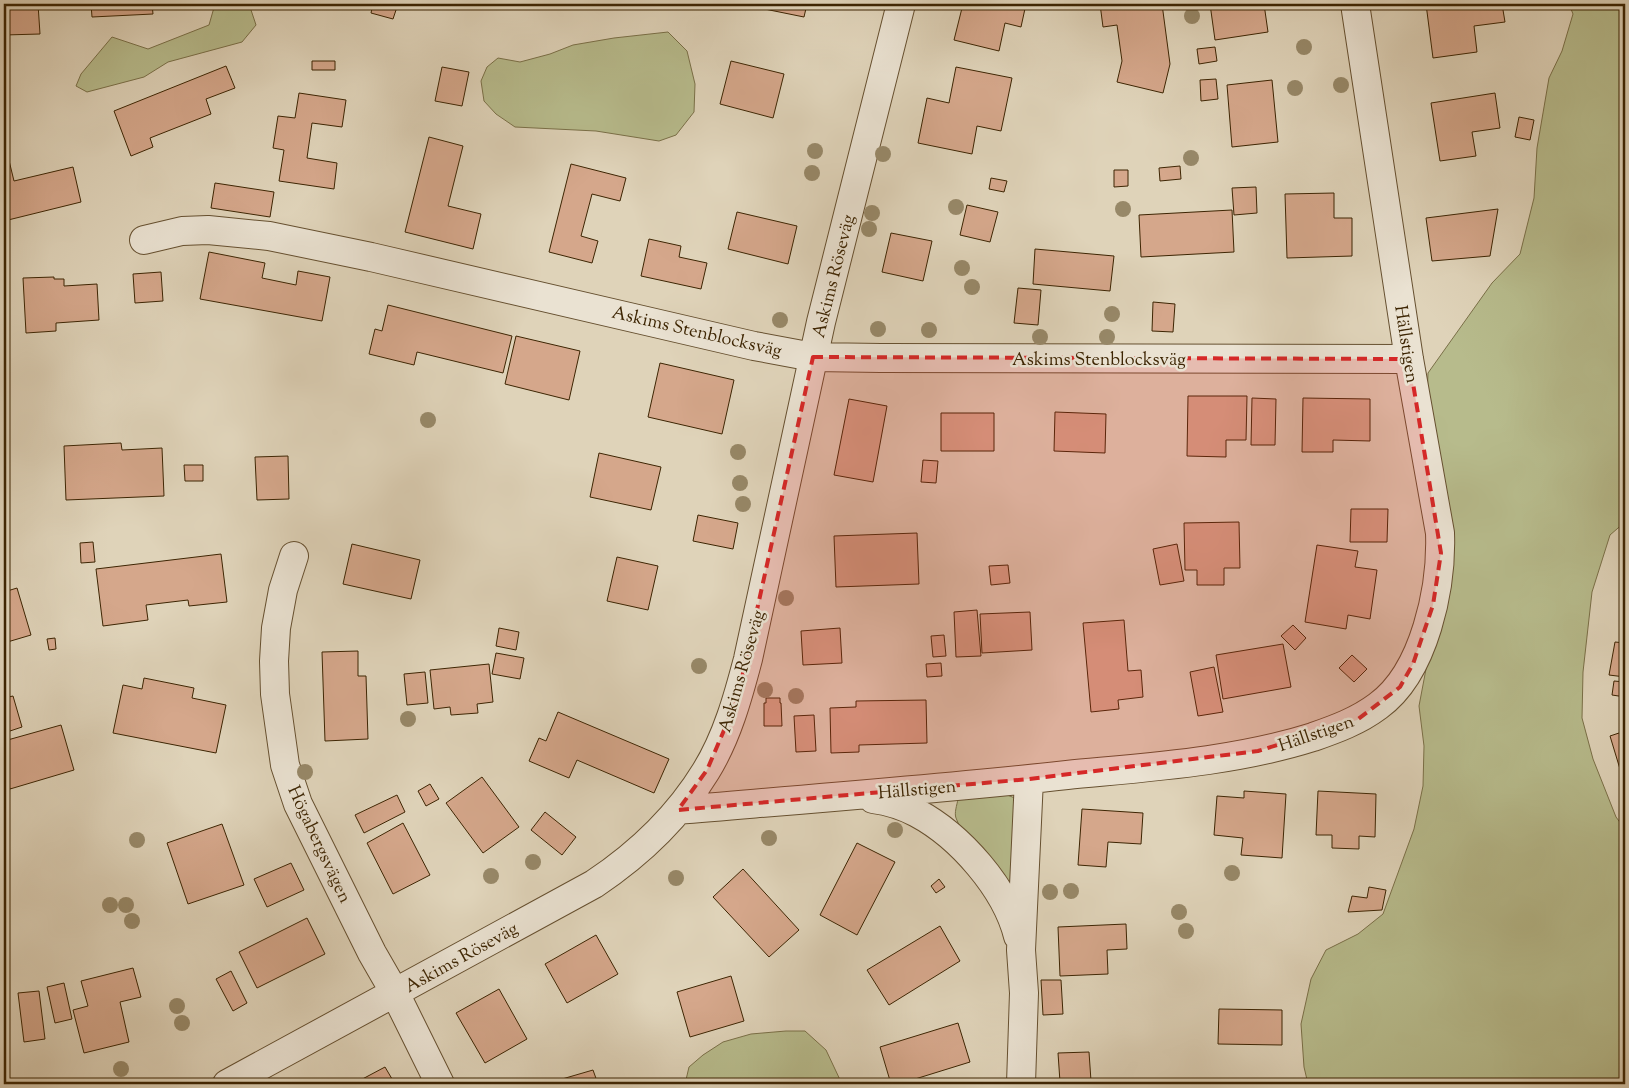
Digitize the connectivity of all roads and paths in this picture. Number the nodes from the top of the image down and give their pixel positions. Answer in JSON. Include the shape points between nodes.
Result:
{"nodes":[{"id":1,"x":901,"y":4,"type":"edge"},
{"id":2,"x":1355,"y":4,"type":"edge"},
{"id":3,"x":144,"y":240,"type":"dead end"},
{"id":4,"x":813,"y":356,"type":"junction"},
{"id":5,"x":1409,"y":359,"type":"junction"},
{"id":6,"x":294,"y":556,"type":"dead end"},
{"id":7,"x":1029,"y":779,"type":"junction"},
{"id":8,"x":851,"y":795,"type":"junction"},
{"id":9,"x":678,"y":810,"type":"junction"},
{"id":10,"x":1021,"y":950,"type":"junction"},
{"id":11,"x":395,"y":993,"type":"junction"},
{"id":12,"x":227,"y":1084,"type":"edge"},
{"id":13,"x":440,"y":1084,"type":"edge"},
{"id":14,"x":1021,"y":1084,"type":"edge"}],
"edges":[{"from":1,"to":4,"type":"street","name":"Askims Röseväg"},
{"from":2,"to":5,"type":"street","name":"Hällstigen"},
{"from":3,"to":4,"type":"street","name":"Askims Stenblocksväg","via":[[182,231],[208,230],[269,236],[754,346]]},
{"from":4,"to":5,"type":"street","name":"Askims Stenblocksväg"},
{"from":4,"to":9,"type":"street","name":"Askims Röseväg","via":[[773,549],[737,700],[707,770]]},
{"from":5,"to":7,"type":"street","name":"Hällstigen","via":[[1441,553],[1434,605],[1413,664],[1400,687],[1357,720],[1294,743],[1196,762]]},
{"from":6,"to":11,"type":"street","name":"Högabergsvägen","via":[[283,590],[274,661],[275,694],[286,765],[298,804]]},
{"from":7,"to":8,"type":"street","name":"Hällstigen"},
{"from":7,"to":10,"type":"street"},
{"from":8,"to":9,"type":"street","name":"Hällstigen"},
{"from":8,"to":10,"type":"street","via":[[916,812],[956,840],[983,869],[1006,904]]},
{"from":9,"to":11,"type":"street","name":"Askims Röseväg","via":[[655,837],[594,884]]},
{"from":10,"to":14,"type":"street","via":[[1024,993]]},
{"from":11,"to":12,"type":"street","name":"Askims Röseväg"},
{"from":11,"to":13,"type":"street","name":"Högabergsvägen"}]}
